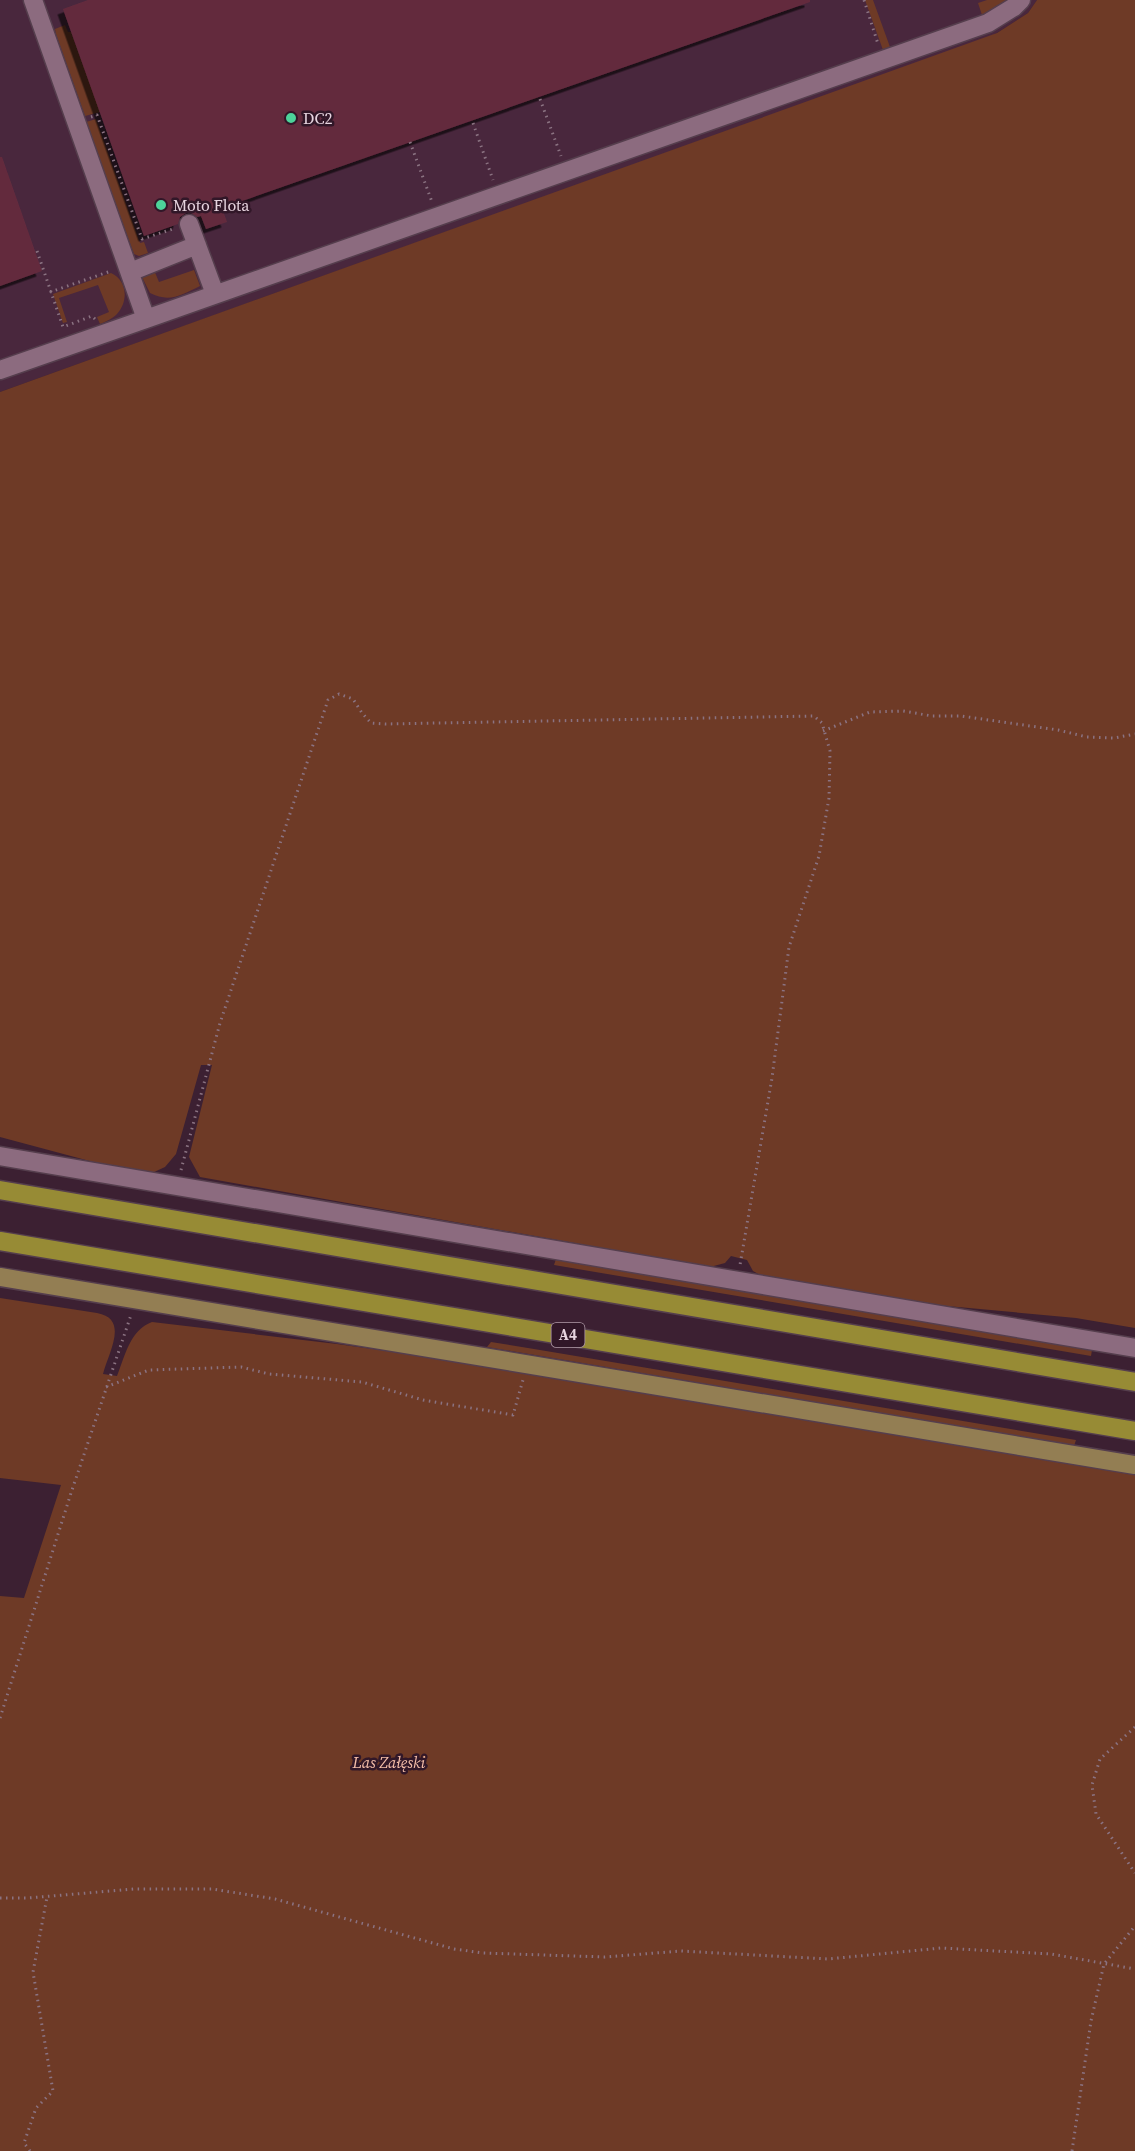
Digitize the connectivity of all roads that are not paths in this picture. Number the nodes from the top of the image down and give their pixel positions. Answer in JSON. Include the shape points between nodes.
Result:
{"nodes":[{"id":1,"x":33,"y":0,"type":"edge"},
{"id":2,"x":1021,"y":0,"type":"edge"},
{"id":3,"x":189,"y":224,"type":"road end"},
{"id":4,"x":197,"y":245,"type":"junction"},
{"id":5,"x":124,"y":270,"type":"junction"},
{"id":6,"x":216,"y":294,"type":"junction"},
{"id":7,"x":146,"y":319,"type":"junction"},
{"id":8,"x":0,"y":370,"type":"edge"},
{"id":9,"x":0,"y":1156,"type":"edge"},
{"id":10,"x":0,"y":1190,"type":"edge"},
{"id":11,"x":0,"y":1240,"type":"edge"},
{"id":12,"x":0,"y":1277,"type":"edge"},
{"id":13,"x":1135,"y":1348,"type":"edge"},
{"id":14,"x":1135,"y":1382,"type":"edge"},
{"id":15,"x":1135,"y":1431,"type":"edge"},
{"id":16,"x":1135,"y":1465,"type":"edge"}],
"edges":[{"from":1,"to":5,"type":"street"},
{"from":2,"to":6,"type":"street","via":[[988,23]]},
{"from":3,"to":4,"type":"street"},
{"from":4,"to":5,"type":"street"},
{"from":4,"to":6,"type":"street"},
{"from":5,"to":7,"type":"street"},
{"from":6,"to":7,"type":"street"},
{"from":7,"to":8,"type":"street"},
{"from":9,"to":13,"type":"street"},
{"from":10,"to":14,"type":"highway"},
{"from":11,"to":15,"type":"highway","number":"A4"},
{"from":12,"to":16,"type":"main road"}]}
